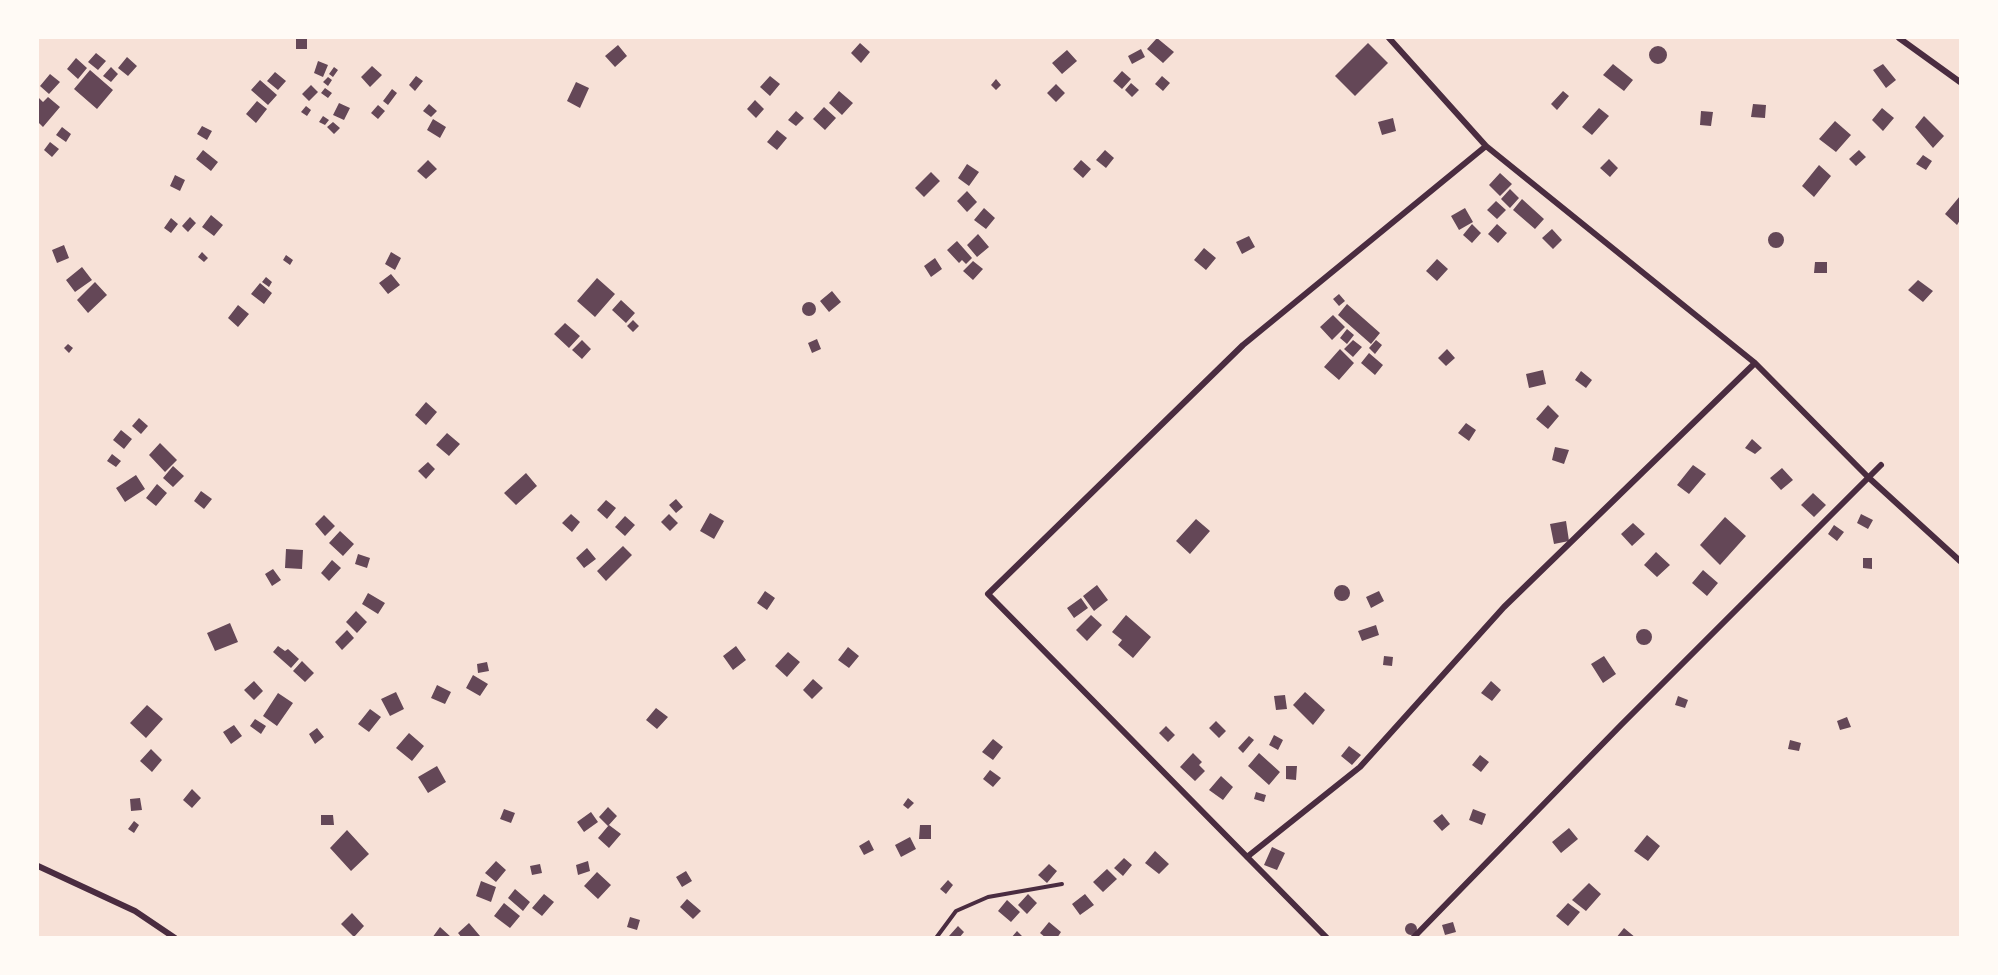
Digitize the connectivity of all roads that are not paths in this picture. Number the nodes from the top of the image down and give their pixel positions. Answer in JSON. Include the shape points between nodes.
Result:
{"nodes":[{"id":1,"x":1389,"y":38,"type":"edge"},
{"id":2,"x":1899,"y":38,"type":"edge"},
{"id":3,"x":1960,"y":82,"type":"edge"},
{"id":4,"x":1486,"y":146,"type":"junction"},
{"id":5,"x":1755,"y":363,"type":"junction"},
{"id":6,"x":1881,"y":465,"type":"dead end"},
{"id":7,"x":1868,"y":477,"type":"junction"},
{"id":8,"x":1960,"y":561,"type":"edge"},
{"id":9,"x":1247,"y":857,"type":"junction"},
{"id":10,"x":38,"y":866,"type":"edge"},
{"id":11,"x":175,"y":938,"type":"edge"},
{"id":12,"x":1327,"y":938,"type":"edge"},
{"id":13,"x":1413,"y":938,"type":"edge"}],
"edges":[{"from":1,"to":4,"type":"street"},
{"from":2,"to":3,"type":"street"},
{"from":4,"to":5,"type":"street"},
{"from":4,"to":9,"type":"street","via":[[1243,345],[988,594]]},
{"from":5,"to":7,"type":"street"},
{"from":5,"to":9,"type":"street","via":[[1504,607],[1360,767]]},
{"from":6,"to":7,"type":"street"},
{"from":7,"to":8,"type":"street"},
{"from":7,"to":13,"type":"street"},
{"from":9,"to":12,"type":"street"},
{"from":10,"to":11,"type":"street","via":[[135,911]]}]}
